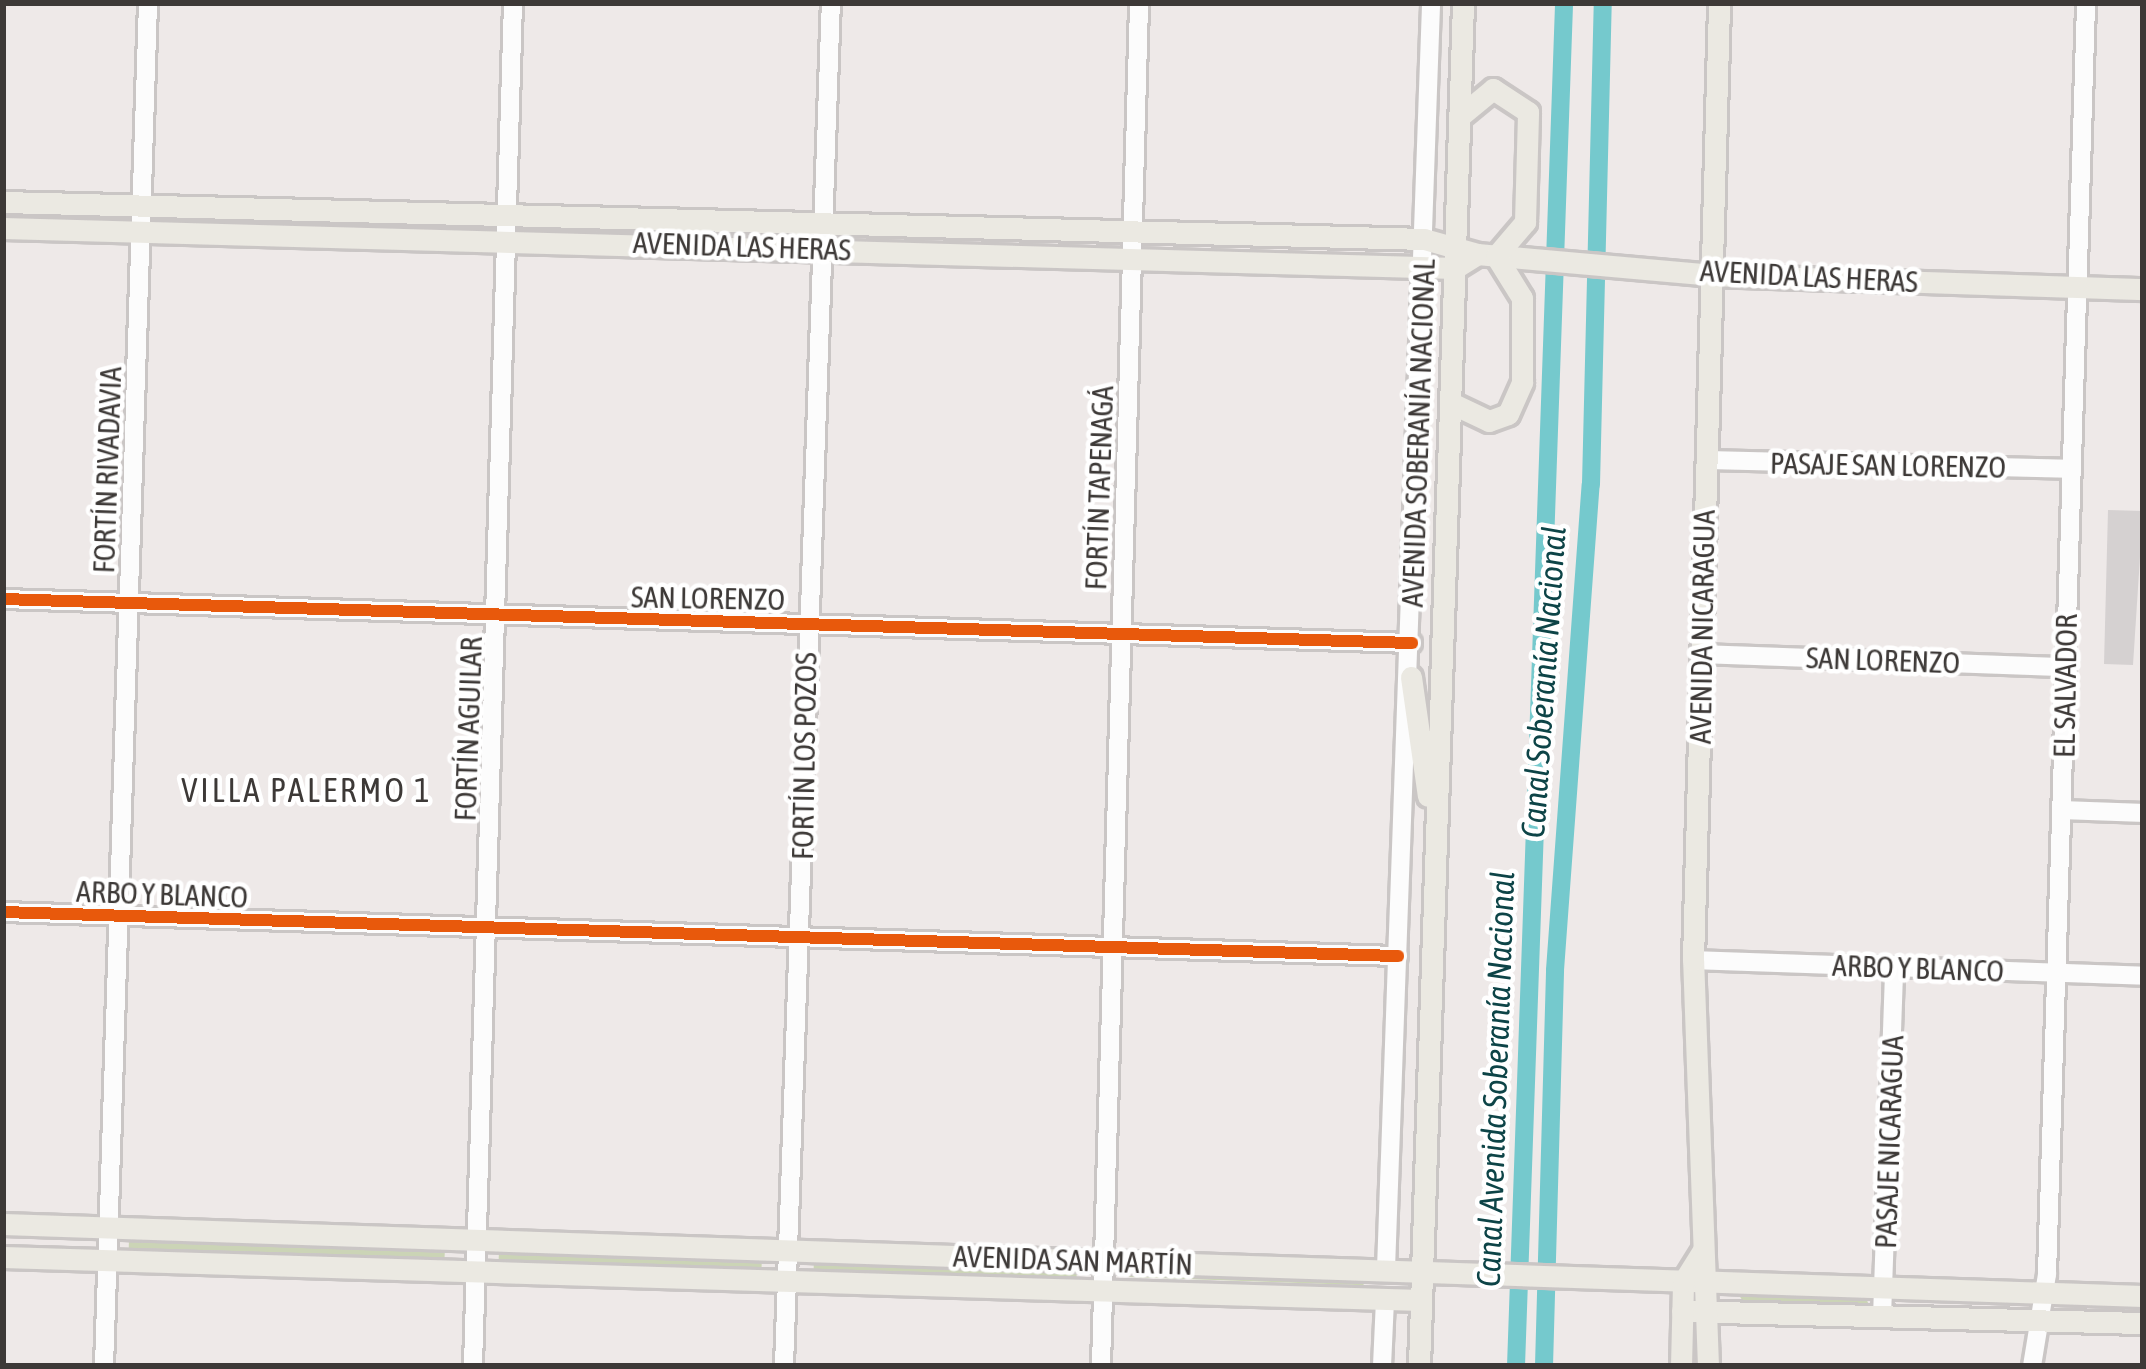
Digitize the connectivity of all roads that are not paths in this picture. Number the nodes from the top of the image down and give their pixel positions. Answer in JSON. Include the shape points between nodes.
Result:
{"nodes":[{"id":1,"x":148,"y":3,"type":"edge"},
{"id":2,"x":513,"y":3,"type":"edge"},
{"id":3,"x":830,"y":3,"type":"edge"},
{"id":4,"x":1139,"y":3,"type":"edge"},
{"id":5,"x":1431,"y":3,"type":"edge"},
{"id":6,"x":1463,"y":3,"type":"edge"},
{"id":7,"x":1719,"y":3,"type":"edge"},
{"id":8,"x":2086,"y":3,"type":"edge"},
{"id":9,"x":1460,"y":117,"type":"junction"},
{"id":10,"x":3,"y":202,"type":"edge"},
{"id":11,"x":141,"y":207,"type":"junction"},
{"id":12,"x":508,"y":214,"type":"junction"},
{"id":13,"x":3,"y":228,"type":"edge"},
{"id":14,"x":140,"y":233,"type":"junction"},
{"id":15,"x":820,"y":237,"type":"junction"},
{"id":16,"x":1424,"y":239,"type":"junction"},
{"id":17,"x":507,"y":240,"type":"junction"},
{"id":18,"x":1456,"y":242,"type":"junction"},
{"id":19,"x":1130,"y":246,"type":"junction"},
{"id":20,"x":1486,"y":255,"type":"junction"},
{"id":21,"x":1423,"y":267,"type":"junction"},
{"id":22,"x":1455,"y":268,"type":"junction"},
{"id":23,"x":1713,"y":275,"type":"junction"},
{"id":24,"x":2076,"y":286,"type":"junction"},
{"id":25,"x":2143,"y":289,"type":"edge"},
{"id":26,"x":1450,"y":403,"type":"junction"},
{"id":27,"x":1706,"y":460,"type":"junction"},
{"id":28,"x":2069,"y":469,"type":"junction"},
{"id":29,"x":3,"y":599,"type":"edge"},
{"id":30,"x":127,"y":602,"type":"junction"},
{"id":31,"x":495,"y":617,"type":"junction"},
{"id":32,"x":806,"y":624,"type":"junction"},
{"id":33,"x":1118,"y":636,"type":"junction"},
{"id":34,"x":1412,"y":643,"type":"junction"},
{"id":35,"x":1702,"y":654,"type":"junction"},
{"id":36,"x":2064,"y":667,"type":"junction"},
{"id":37,"x":1411,"y":677,"type":"junction"},
{"id":38,"x":2063,"y":810,"type":"junction"},
{"id":39,"x":2143,"y":813,"type":"edge"},
{"id":40,"x":1436,"y":856,"type":"junction"},
{"id":41,"x":3,"y":912,"type":"edge"},
{"id":42,"x":120,"y":916,"type":"junction"},
{"id":43,"x":486,"y":932,"type":"junction"},
{"id":44,"x":800,"y":943,"type":"junction"},
{"id":45,"x":1116,"y":950,"type":"junction"},
{"id":46,"x":1398,"y":956,"type":"junction"},
{"id":47,"x":1693,"y":960,"type":"junction"},
{"id":48,"x":1894,"y":967,"type":"junction"},
{"id":49,"x":2056,"y":973,"type":"junction"},
{"id":50,"x":2143,"y":976,"type":"edge"},
{"id":51,"x":3,"y":1224,"type":"edge"},
{"id":52,"x":109,"y":1227,"type":"junction"},
{"id":53,"x":476,"y":1241,"type":"junction"},
{"id":54,"x":790,"y":1249,"type":"junction"},
{"id":55,"x":1702,"y":1252,"type":"junction"},
{"id":56,"x":3,"y":1257,"type":"edge"},
{"id":57,"x":1105,"y":1263,"type":"junction"},
{"id":58,"x":109,"y":1264,"type":"junction"},
{"id":59,"x":1386,"y":1269,"type":"junction"},
{"id":60,"x":474,"y":1270,"type":"junction"},
{"id":61,"x":1422,"y":1270,"type":"junction"},
{"id":62,"x":788,"y":1279,"type":"junction"},
{"id":63,"x":1683,"y":1282,"type":"junction"},
{"id":64,"x":1710,"y":1282,"type":"junction"},
{"id":65,"x":1103,"y":1287,"type":"junction"},
{"id":66,"x":1884,"y":1289,"type":"junction"},
{"id":67,"x":2046,"y":1293,"type":"junction"},
{"id":68,"x":2143,"y":1296,"type":"edge"},
{"id":69,"x":1385,"y":1300,"type":"junction"},
{"id":70,"x":1420,"y":1300,"type":"junction"},
{"id":71,"x":1682,"y":1311,"type":"junction"},
{"id":72,"x":1709,"y":1312,"type":"junction"},
{"id":73,"x":1882,"y":1317,"type":"junction"},
{"id":74,"x":2035,"y":1318,"type":"junction"},
{"id":75,"x":2143,"y":1323,"type":"edge"},
{"id":76,"x":104,"y":1366,"type":"edge"},
{"id":77,"x":473,"y":1366,"type":"edge"},
{"id":78,"x":784,"y":1366,"type":"edge"},
{"id":79,"x":1101,"y":1366,"type":"edge"},
{"id":80,"x":1382,"y":1366,"type":"edge"},
{"id":81,"x":1419,"y":1366,"type":"edge"},
{"id":82,"x":1681,"y":1366,"type":"edge"},
{"id":83,"x":1708,"y":1366,"type":"edge"},
{"id":84,"x":2032,"y":1366,"type":"edge"}],
"edges":[{"from":1,"to":11,"type":"street","name":"FORTÍN RIVADAVIA"},
{"from":2,"to":12,"type":"street","name":"FORTÍN AGUILAR"},
{"from":3,"to":15,"type":"street","name":"FORTÍN LOS POZOS"},
{"from":4,"to":19,"type":"street","name":"FORTÍN TAPENAGÁ"},
{"from":5,"to":16,"type":"street","name":"AVENIDA SOBERANÍA NACIONAL"},
{"from":6,"to":9,"type":"main road","name":"AVENIDA SOBERANÍA NACIONAL"},
{"from":7,"to":23,"type":"main road","name":"AVENIDA NICARAGUA"},
{"from":8,"to":24,"type":"street","name":"EL SALVADOR"},
{"from":9,"to":18,"type":"main road","name":"AVENIDA SOBERANÍA NACIONAL"},
{"from":9,"to":20,"type":"main road","via":[[1493,88],[1528,112],[1525,222]]},
{"from":10,"to":11,"type":"main road","name":"AVENIDA LAS HERAS"},
{"from":11,"to":12,"type":"main road","name":"AVENIDA LAS HERAS"},
{"from":11,"to":14,"type":"street","name":"FORTÍN RIVADAVIA"},
{"from":12,"to":15,"type":"main road","name":"AVENIDA LAS HERAS"},
{"from":12,"to":17,"type":"street","name":"FORTÍN AGUILAR"},
{"from":13,"to":14,"type":"main road","name":"AVENIDA LAS HERAS"},
{"from":14,"to":17,"type":"main road","name":"AVENIDA LAS HERAS"},
{"from":14,"to":30,"type":"street","name":"FORTÍN RIVADAVIA"},
{"from":15,"to":17,"type":"main road","name":"AVENIDA LAS HERAS"},
{"from":15,"to":19,"type":"main road","name":"AVENIDA LAS HERAS"},
{"from":15,"to":32,"type":"street","name":"FORTÍN LOS POZOS"},
{"from":16,"to":18,"type":"main road","name":"AVENIDA LAS HERAS"},
{"from":16,"to":19,"type":"main road","name":"AVENIDA LAS HERAS"},
{"from":16,"to":21,"type":"street","name":"AVENIDA SOBERANÍA NACIONAL"},
{"from":17,"to":31,"type":"street","name":"FORTÍN AGUILAR"},
{"from":18,"to":20,"type":"main road","name":"AVENIDA LAS HERAS"},
{"from":18,"to":22,"type":"main road","name":"AVENIDA SOBERANÍA NACIONAL"},
{"from":19,"to":21,"type":"main road","name":"AVENIDA LAS HERAS"},
{"from":19,"to":33,"type":"street","name":"FORTÍN TAPENAGÁ"},
{"from":20,"to":22,"type":"main road"},
{"from":20,"to":23,"type":"main road","name":"AVENIDA LAS HERAS","via":[[1634,260]]},
{"from":20,"to":26,"type":"main road","via":[[1522,298],[1518,400],[1489,421]]},
{"from":21,"to":22,"type":"main road","name":"AVENIDA LAS HERAS"},
{"from":21,"to":34,"type":"street","name":"AVENIDA SOBERANÍA NACIONAL"},
{"from":22,"to":26,"type":"main road","name":"AVENIDA SOBERANÍA NACIONAL"},
{"from":23,"to":24,"type":"main road","name":"AVENIDA LAS HERAS"},
{"from":23,"to":27,"type":"main road","name":"AVENIDA NICARAGUA"},
{"from":24,"to":25,"type":"main road","name":"AVENIDA LAS HERAS"},
{"from":24,"to":28,"type":"street","name":"EL SALVADOR"},
{"from":26,"to":40,"type":"main road","name":"AVENIDA SOBERANÍA NACIONAL"},
{"from":27,"to":28,"type":"street","name":"PASAJE SAN LORENZO"},
{"from":27,"to":35,"type":"main road","name":"AVENIDA NICARAGUA"},
{"from":28,"to":36,"type":"street","name":"EL SALVADOR"},
{"from":29,"to":30,"type":"street","name":"SAN LORENZO"},
{"from":30,"to":31,"type":"street","name":"SAN LORENZO"},
{"from":30,"to":42,"type":"street","name":"FORTÍN RIVADAVIA"},
{"from":31,"to":32,"type":"street","name":"SAN LORENZO"},
{"from":31,"to":43,"type":"street","name":"FORTÍN AGUILAR"},
{"from":32,"to":33,"type":"street","name":"SAN LORENZO"},
{"from":32,"to":44,"type":"street","name":"FORTÍN LOS POZOS"},
{"from":33,"to":34,"type":"street","name":"SAN LORENZO"},
{"from":33,"to":45,"type":"street","name":"FORTÍN TAPENAGÁ"},
{"from":34,"to":37,"type":"street","name":"AVENIDA SOBERANÍA NACIONAL"},
{"from":35,"to":36,"type":"street","name":"SAN LORENZO"},
{"from":35,"to":47,"type":"main road","name":"AVENIDA NICARAGUA"},
{"from":36,"to":38,"type":"street","name":"EL SALVADOR"},
{"from":37,"to":40,"type":"main road"},
{"from":37,"to":46,"type":"street","name":"AVENIDA SOBERANÍA NACIONAL"},
{"from":38,"to":39,"type":"street"},
{"from":38,"to":49,"type":"street","name":"EL SALVADOR"},
{"from":40,"to":61,"type":"main road","name":"AVENIDA SOBERANÍA NACIONAL"},
{"from":41,"to":42,"type":"street","name":"ARBO Y BLANCO"},
{"from":42,"to":43,"type":"street","name":"ARBO Y BLANCO"},
{"from":42,"to":52,"type":"street","name":"FORTÍN RIVADAVIA"},
{"from":43,"to":44,"type":"street","name":"ARBO Y BLANCO"},
{"from":43,"to":53,"type":"street","name":"FORTÍN AGUILAR"},
{"from":44,"to":45,"type":"street","name":"ARBO Y BLANCO"},
{"from":44,"to":54,"type":"street","name":"FORTÍN LOS POZOS"},
{"from":45,"to":46,"type":"street","name":"ARBO Y BLANCO"},
{"from":45,"to":57,"type":"street","name":"FORTÍN TAPENAGÁ"},
{"from":46,"to":59,"type":"street","name":"AVENIDA SOBERANÍA NACIONAL"},
{"from":47,"to":48,"type":"street","name":"ARBO Y BLANCO"},
{"from":47,"to":55,"type":"main road","name":"AVENIDA NICARAGUA"},
{"from":48,"to":49,"type":"street","name":"ARBO Y BLANCO"},
{"from":48,"to":66,"type":"street","name":"PASAJE NICARAGUA"},
{"from":49,"to":50,"type":"street","name":"ARBO Y BLANCO"},
{"from":49,"to":67,"type":"street","name":"EL SALVADOR"},
{"from":51,"to":52,"type":"main road","name":"AVENIDA SAN MARTÍN"},
{"from":52,"to":53,"type":"main road","name":"AVENIDA SAN MARTÍN"},
{"from":52,"to":58,"type":"street","name":"FORTÍN RIVADAVIA"},
{"from":53,"to":54,"type":"main road","name":"AVENIDA SAN MARTÍN"},
{"from":53,"to":60,"type":"street","name":"FORTÍN AGUILAR"},
{"from":54,"to":57,"type":"main road","name":"AVENIDA SAN MARTÍN"},
{"from":54,"to":62,"type":"street","name":"FORTÍN LOS POZOS"},
{"from":55,"to":63,"type":"main road"},
{"from":55,"to":64,"type":"main road","name":"AVENIDA NICARAGUA"},
{"from":56,"to":58,"type":"main road","name":"AVENIDA SAN MARTÍN"},
{"from":57,"to":59,"type":"main road","name":"AVENIDA SAN MARTÍN"},
{"from":57,"to":65,"type":"street","name":"FORTÍN TAPENAGÁ"},
{"from":58,"to":60,"type":"main road","name":"AVENIDA SAN MARTÍN"},
{"from":58,"to":76,"type":"street","name":"FORTÍN RIVADAVIA"},
{"from":59,"to":61,"type":"main road","name":"AVENIDA SAN MARTÍN"},
{"from":59,"to":69,"type":"main road","name":"AVENIDA SOBERANÍA NACIONAL"},
{"from":60,"to":62,"type":"main road","name":"AVENIDA SAN MARTÍN"},
{"from":60,"to":77,"type":"street","name":"FORTÍN AGUILAR"},
{"from":61,"to":63,"type":"main road","name":"AVENIDA SAN MARTÍN"},
{"from":61,"to":70,"type":"main road","name":"AVENIDA SOBERANÍA NACIONAL"},
{"from":62,"to":65,"type":"main road","name":"AVENIDA SAN MARTÍN"},
{"from":62,"to":78,"type":"street","name":"FORTÍN LOS POZOS"},
{"from":63,"to":64,"type":"main road","name":"AVENIDA SAN MARTÍN"},
{"from":63,"to":71,"type":"main road"},
{"from":64,"to":66,"type":"main road","name":"AVENIDA SAN MARTÍN"},
{"from":64,"to":72,"type":"main road","name":"AVENIDA NICARAGUA"},
{"from":65,"to":69,"type":"main road","name":"AVENIDA SAN MARTÍN"},
{"from":65,"to":79,"type":"street","name":"FORTÍN TAPENAGÁ"},
{"from":66,"to":67,"type":"main road","name":"AVENIDA SAN MARTÍN"},
{"from":66,"to":73,"type":"street","name":"PASAJE NICARAGUA"},
{"from":67,"to":68,"type":"main road","name":"AVENIDA SAN MARTÍN"},
{"from":67,"to":74,"type":"street","name":"EL SALVADOR"},
{"from":69,"to":70,"type":"main road","name":"AVENIDA SAN MARTÍN"},
{"from":69,"to":80,"type":"street","name":"AVENIDA SOBERANÍA NACIONAL"},
{"from":70,"to":81,"type":"main road","name":"AVENIDA SOBERANÍA NACIONAL"},
{"from":71,"to":72,"type":"main road"},
{"from":71,"to":82,"type":"main road"},
{"from":72,"to":73,"type":"main road"},
{"from":72,"to":83,"type":"main road","name":"AVENIDA NICARAGUA"},
{"from":73,"to":74,"type":"main road"},
{"from":74,"to":75,"type":"main road"},
{"from":74,"to":84,"type":"street","name":"EL SALVADOR"}]}
